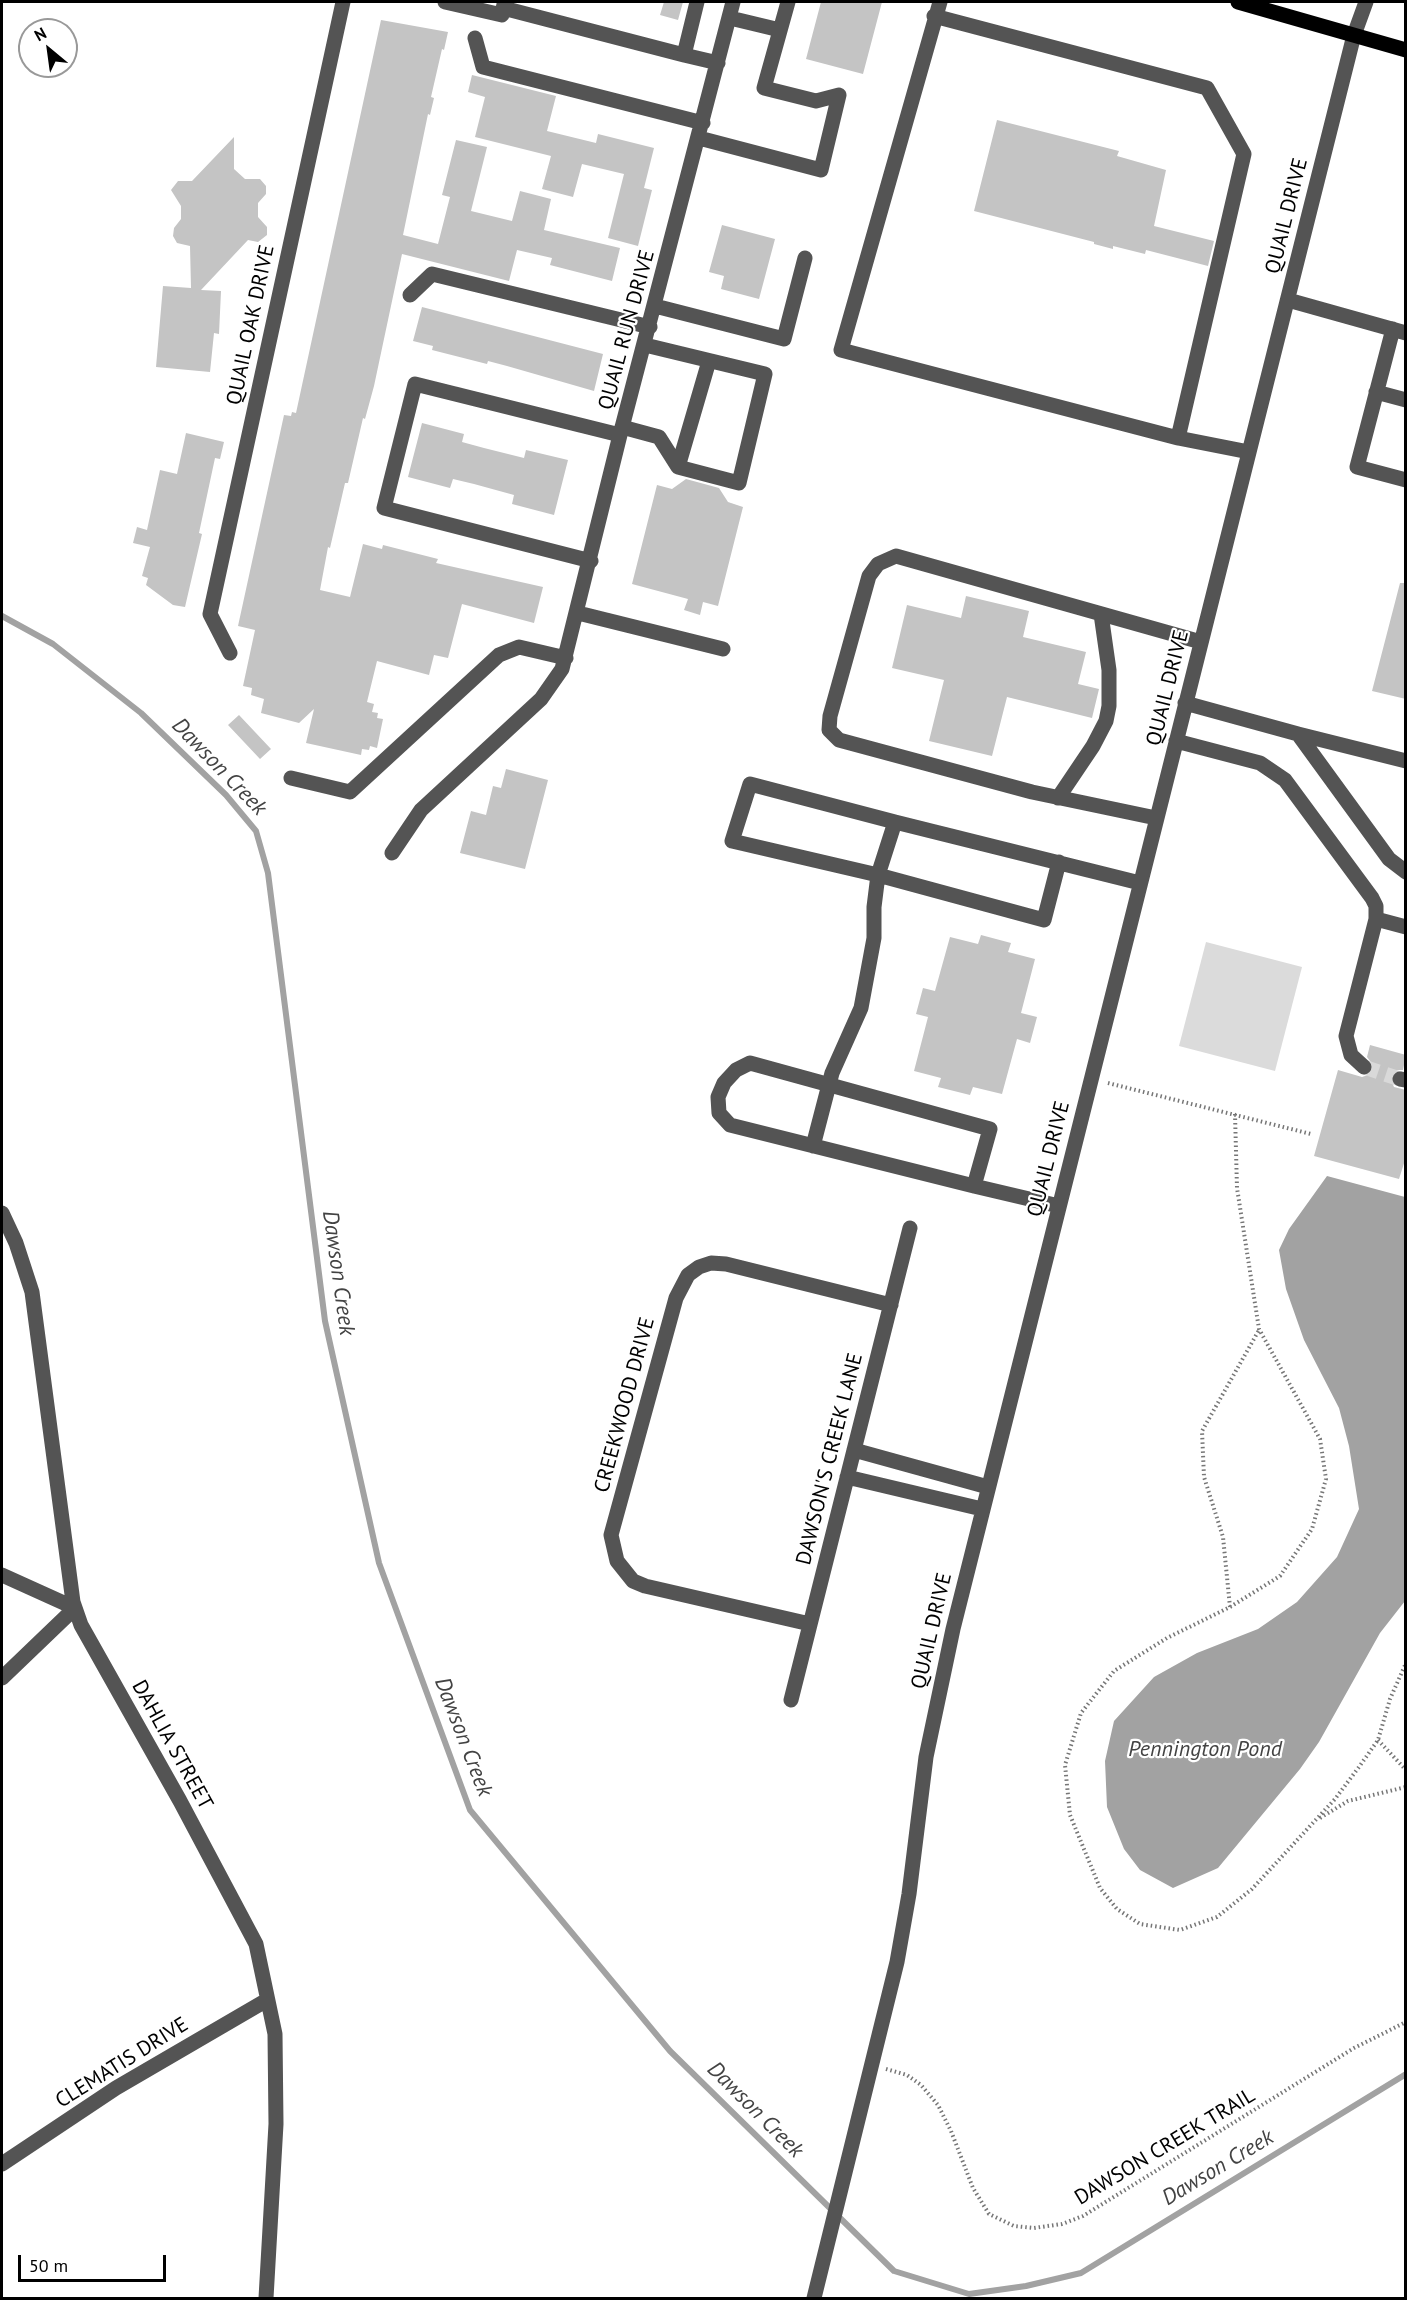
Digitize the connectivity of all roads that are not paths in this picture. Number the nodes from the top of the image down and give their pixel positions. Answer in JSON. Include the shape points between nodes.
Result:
{"nodes":[{"id":1,"x":343,"y":2,"type":"edge"},
{"id":2,"x":444,"y":2,"type":"edge"},
{"id":3,"x":698,"y":2,"type":"edge"},
{"id":4,"x":734,"y":2,"type":"edge"},
{"id":5,"x":788,"y":2,"type":"edge"},
{"id":6,"x":1238,"y":2,"type":"edge"},
{"id":7,"x":1366,"y":2,"type":"edge"},
{"id":8,"x":504,"y":5,"type":"edge"},
{"id":9,"x":1266,"y":5,"type":"edge"},
{"id":10,"x":937,"y":9,"type":"edge"},
{"id":11,"x":730,"y":18,"type":"junction"},
{"id":12,"x":780,"y":30,"type":"junction"},
{"id":13,"x":1354,"y":36,"type":"junction"},
{"id":14,"x":475,"y":38,"type":"dead end"},
{"id":15,"x":1406,"y":50,"type":"edge"},
{"id":16,"x":684,"y":55,"type":"junction"},
{"id":17,"x":718,"y":63,"type":"junction"},
{"id":18,"x":703,"y":123,"type":"junction"},
{"id":19,"x":699,"y":138,"type":"junction"},
{"id":20,"x":805,"y":258,"type":"dead end"},
{"id":21,"x":410,"y":295,"type":"dead end"},
{"id":22,"x":1288,"y":300,"type":"junction"},
{"id":23,"x":655,"y":306,"type":"junction"},
{"id":24,"x":650,"y":327,"type":"junction"},
{"id":25,"x":1399,"y":331,"type":"edge"},
{"id":26,"x":645,"y":345,"type":"junction"},
{"id":27,"x":709,"y":361,"type":"junction"},
{"id":28,"x":1376,"y":392,"type":"junction"},
{"id":29,"x":1406,"y":400,"type":"edge"},
{"id":30,"x":621,"y":431,"type":"junction"},
{"id":31,"x":1178,"y":438,"type":"junction"},
{"id":32,"x":1249,"y":452,"type":"junction"},
{"id":33,"x":678,"y":467,"type":"junction"},
{"id":34,"x":1406,"y":480,"type":"edge"},
{"id":35,"x":591,"y":561,"type":"junction"},
{"id":36,"x":578,"y":613,"type":"junction"},
{"id":37,"x":1101,"y":614,"type":"junction"},
{"id":38,"x":1201,"y":642,"type":"junction"},
{"id":39,"x":723,"y":649,"type":"dead end"},
{"id":40,"x":230,"y":653,"type":"dead end"},
{"id":41,"x":564,"y":664,"type":"junction"},
{"id":42,"x":1185,"y":703,"type":"junction"},
{"id":43,"x":1298,"y":734,"type":"junction"},
{"id":44,"x":1176,"y":741,"type":"junction"},
{"id":45,"x":1406,"y":761,"type":"edge"},
{"id":46,"x":291,"y":778,"type":"dead end"},
{"id":47,"x":1058,"y":798,"type":"junction"},
{"id":48,"x":1156,"y":818,"type":"junction"},
{"id":49,"x":895,"y":822,"type":"junction"},
{"id":50,"x":392,"y":853,"type":"dead end"},
{"id":51,"x":1059,"y":862,"type":"junction"},
{"id":52,"x":1406,"y":872,"type":"edge"},
{"id":53,"x":878,"y":875,"type":"junction"},
{"id":54,"x":1140,"y":883,"type":"junction"},
{"id":55,"x":1376,"y":919,"type":"junction"},
{"id":56,"x":1406,"y":927,"type":"edge"},
{"id":57,"x":1364,"y":1067,"type":"tunnel mouth"},
{"id":58,"x":829,"y":1085,"type":"junction"},
{"id":59,"x":813,"y":1146,"type":"junction"},
{"id":60,"x":974,"y":1185,"type":"junction"},
{"id":61,"x":1059,"y":1206,"type":"junction"},
{"id":62,"x":2,"y":1214,"type":"edge"},
{"id":63,"x":910,"y":1228,"type":"dead end"},
{"id":64,"x":891,"y":1305,"type":"junction"},
{"id":65,"x":854,"y":1450,"type":"junction"},
{"id":66,"x":847,"y":1477,"type":"junction"},
{"id":67,"x":988,"y":1487,"type":"junction"},
{"id":68,"x":982,"y":1509,"type":"junction"},
{"id":69,"x":2,"y":1575,"type":"edge"},
{"id":70,"x":75,"y":1608,"type":"junction"},
{"id":71,"x":810,"y":1624,"type":"junction"},
{"id":72,"x":2,"y":1678,"type":"edge"},
{"id":73,"x":791,"y":1700,"type":"dead end"},
{"id":74,"x":267,"y":2000,"type":"junction"},
{"id":75,"x":2,"y":2164,"type":"edge"},
{"id":76,"x":266,"y":2298,"type":"edge"},
{"id":77,"x":814,"y":2298,"type":"edge"}],
"edges":[{"from":1,"to":40,"type":"street","name":"QUAIL OAK DRIVE","via":[[210,614]]},
{"from":2,"to":8,"type":"street","via":[[502,15]]},
{"from":3,"to":16,"type":"street"},
{"from":4,"to":11,"type":"street","name":"QUAIL RUN DRIVE"},
{"from":5,"to":12,"type":"street"},
{"from":6,"to":9,"type":"main road"},
{"from":7,"to":13,"type":"street","name":"QUAIL DRIVE"},
{"from":8,"to":16,"type":"street"},
{"from":9,"to":13,"type":"main road"},
{"from":10,"to":31,"type":"street","via":[[1207,88],[1244,154]]},
{"from":10,"to":31,"type":"street","via":[[841,350]]},
{"from":11,"to":12,"type":"street"},
{"from":11,"to":17,"type":"street","name":"QUAIL RUN DRIVE"},
{"from":12,"to":19,"type":"street","via":[[764,88],[816,101],[839,95],[821,170]]},
{"from":13,"to":15,"type":"main road"},
{"from":13,"to":22,"type":"street","name":"QUAIL DRIVE"},
{"from":14,"to":18,"type":"street","via":[[483,68]]},
{"from":16,"to":17,"type":"street"},
{"from":17,"to":18,"type":"street","name":"QUAIL RUN DRIVE"},
{"from":18,"to":19,"type":"street","name":"QUAIL RUN DRIVE"},
{"from":19,"to":23,"type":"street","name":"QUAIL RUN DRIVE"},
{"from":20,"to":23,"type":"street","via":[[784,339]]},
{"from":21,"to":24,"type":"street","via":[[432,274]]},
{"from":22,"to":25,"type":"street"},
{"from":22,"to":32,"type":"street","name":"QUAIL DRIVE"},
{"from":23,"to":24,"type":"street","name":"QUAIL RUN DRIVE"},
{"from":24,"to":26,"type":"street","name":"QUAIL RUN DRIVE"},
{"from":25,"to":28,"type":"street"},
{"from":26,"to":27,"type":"street"},
{"from":26,"to":30,"type":"street","name":"QUAIL RUN DRIVE"},
{"from":27,"to":33,"type":"street"},
{"from":27,"to":33,"type":"street","via":[[765,374],[739,483]]},
{"from":28,"to":29,"type":"street"},
{"from":28,"to":34,"type":"street","via":[[1357,467]]},
{"from":30,"to":33,"type":"street","via":[[659,437]]},
{"from":30,"to":35,"type":"street","name":"QUAIL RUN DRIVE"},
{"from":30,"to":35,"type":"street","via":[[415,384],[384,508]]},
{"from":31,"to":32,"type":"street"},
{"from":32,"to":38,"type":"street","name":"QUAIL DRIVE"},
{"from":35,"to":36,"type":"street","name":"QUAIL RUN DRIVE"},
{"from":36,"to":39,"type":"street"},
{"from":36,"to":41,"type":"street","name":"QUAIL RUN DRIVE"},
{"from":37,"to":38,"type":"street"},
{"from":37,"to":47,"type":"street","via":[[1109,670],[1106,721]]},
{"from":37,"to":47,"type":"street","via":[[896,556],[886,559],[869,576],[830,716],[829,730],[839,740]]},
{"from":38,"to":42,"type":"street","name":"QUAIL DRIVE"},
{"from":41,"to":46,"type":"street","via":[[519,647],[499,655],[350,792]]},
{"from":41,"to":50,"type":"street","via":[[541,699],[422,810]]},
{"from":42,"to":43,"type":"street"},
{"from":42,"to":44,"type":"street","name":"QUAIL DRIVE"},
{"from":43,"to":45,"type":"street"},
{"from":43,"to":52,"type":"street","via":[[1389,859]]},
{"from":44,"to":48,"type":"street","name":"QUAIL DRIVE"},
{"from":44,"to":55,"type":"street","via":[[1260,763],[1285,780],[1367,891],[1376,906]]},
{"from":47,"to":48,"type":"street"},
{"from":48,"to":54,"type":"street","name":"QUAIL DRIVE"},
{"from":49,"to":51,"type":"street"},
{"from":49,"to":53,"type":"street"},
{"from":49,"to":53,"type":"street","via":[[750,784],[732,841]]},
{"from":51,"to":53,"type":"street","via":[[1044,920]]},
{"from":51,"to":54,"type":"street"},
{"from":53,"to":58,"type":"street","via":[[868,980],[861,1008]]},
{"from":54,"to":61,"type":"street","name":"QUAIL DRIVE"},
{"from":55,"to":56,"type":"street"},
{"from":55,"to":57,"type":"street","via":[[1346,1036],[1351,1054]]},
{"from":58,"to":59,"type":"street"},
{"from":58,"to":59,"type":"street","via":[[750,1064],[736,1070],[718,1097],[719,1113],[730,1125]]},
{"from":58,"to":60,"type":"street","via":[[990,1129]]},
{"from":59,"to":60,"type":"street"},
{"from":60,"to":61,"type":"street"},
{"from":61,"to":67,"type":"street","name":"QUAIL DRIVE"},
{"from":62,"to":70,"type":"street","name":"DAHLIA STREET","via":[[32,1292]]},
{"from":63,"to":64,"type":"street","name":"DAWSON'S CREEK LANE"},
{"from":64,"to":65,"type":"street","name":"DAWSON'S CREEK LANE"},
{"from":64,"to":71,"type":"street","name":"CREEKWOOD DRIVE","via":[[726,1264],[711,1263],[688,1275],[676,1298],[611,1535],[617,1561],[633,1581]]},
{"from":65,"to":66,"type":"street","name":"DAWSON'S CREEK LANE"},
{"from":65,"to":67,"type":"street"},
{"from":66,"to":68,"type":"street"},
{"from":66,"to":71,"type":"street","name":"DAWSON'S CREEK LANE"},
{"from":67,"to":68,"type":"street","name":"QUAIL DRIVE"},
{"from":68,"to":77,"type":"street","name":"QUAIL DRIVE","via":[[933,1719],[909,1894],[873,2066]]},
{"from":69,"to":70,"type":"street"},
{"from":70,"to":72,"type":"street"},
{"from":70,"to":74,"type":"street","name":"DAHLIA STREET","via":[[256,1944]]},
{"from":71,"to":73,"type":"street","name":"DAWSON'S CREEK LANE"},
{"from":74,"to":75,"type":"street","name":"CLEMATIS DRIVE","via":[[116,2088]]},
{"from":74,"to":76,"type":"street","name":"DAHLIA STREET","via":[[275,2034],[276,2124]]}]}
